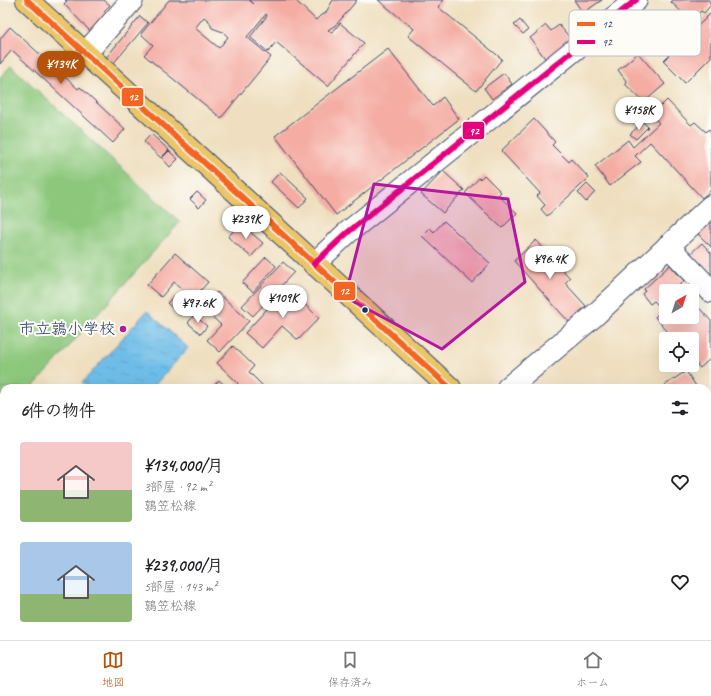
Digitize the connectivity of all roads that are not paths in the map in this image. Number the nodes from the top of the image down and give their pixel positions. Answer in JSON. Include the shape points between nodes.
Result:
{"nodes":[{"id":1,"x":27,"y":0,"type":"edge"},
{"id":2,"x":132,"y":0,"type":"edge"},
{"id":3,"x":636,"y":0,"type":"edge"},
{"id":4,"x":624,"y":10,"type":"edge"},
{"id":5,"x":85,"y":54,"type":"junction"},
{"id":6,"x":569,"y":54,"type":"edge"},
{"id":7,"x":711,"y":206,"type":"edge"},
{"id":8,"x":668,"y":246,"type":"junction"},
{"id":9,"x":314,"y":264,"type":"junction"},
{"id":10,"x":711,"y":290,"type":"edge"},
{"id":11,"x":442,"y":384,"type":"edge"},
{"id":12,"x":513,"y":384,"type":"edge"}],
"edges":[{"from":1,"to":5,"type":"main road"},
{"from":2,"to":5,"type":"street"},
{"from":3,"to":4,"type":"street"},
{"from":5,"to":9,"type":"main road"},
{"from":6,"to":9,"type":"street","via":[[346,233]]},
{"from":7,"to":8,"type":"street"},
{"from":8,"to":10,"type":"street"},
{"from":8,"to":12,"type":"street","via":[[595,315]]},
{"from":9,"to":11,"type":"main road"}]}
